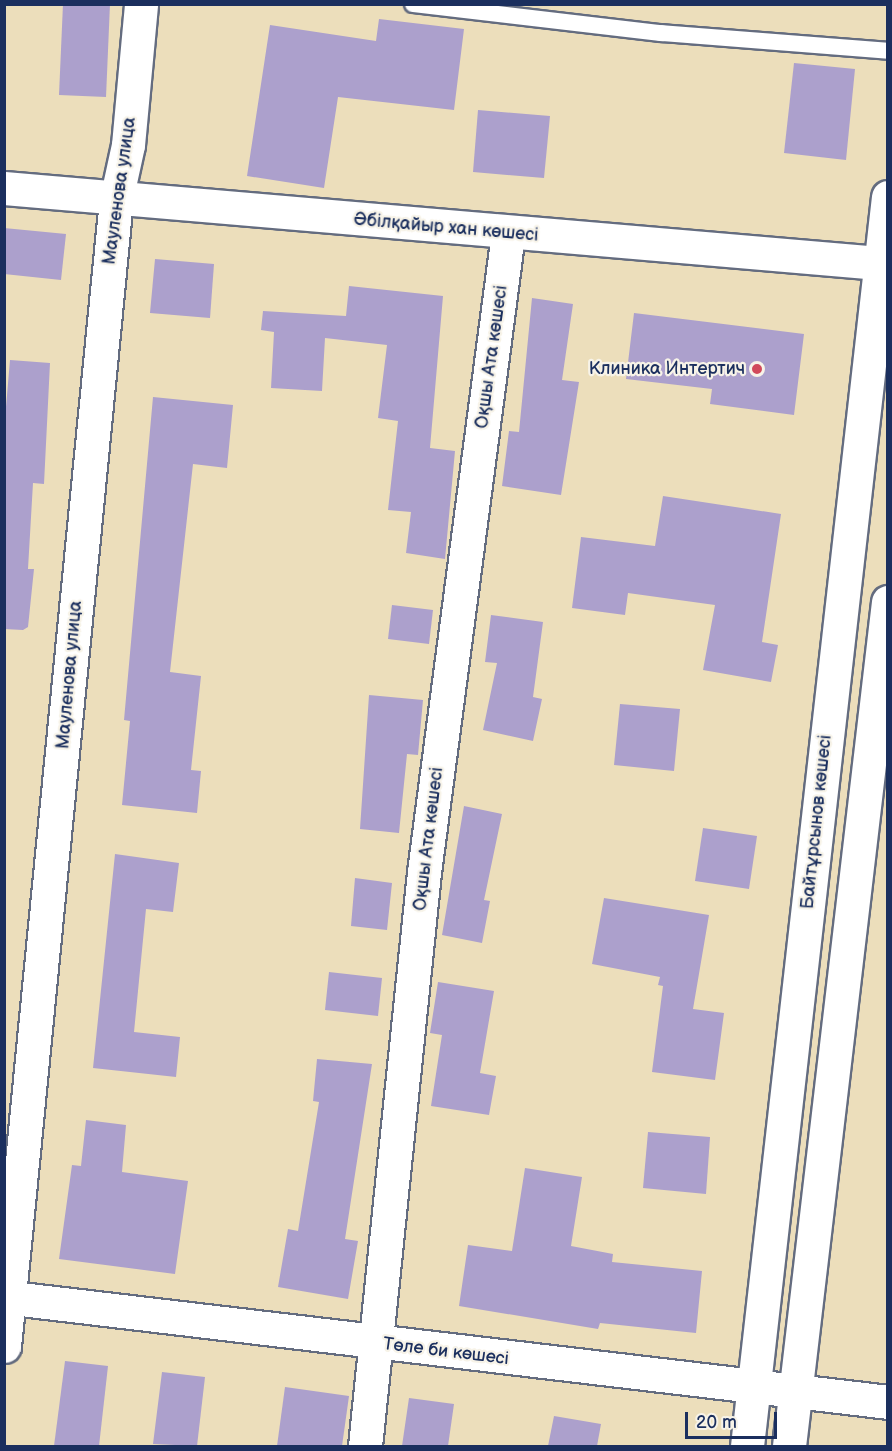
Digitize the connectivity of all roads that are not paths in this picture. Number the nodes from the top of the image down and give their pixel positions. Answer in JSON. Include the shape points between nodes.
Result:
{"nodes":[{"id":1,"x":141,"y":4,"type":"edge"},
{"id":2,"x":413,"y":4,"type":"edge"},
{"id":3,"x":888,"y":51,"type":"edge"},
{"id":4,"x":4,"y":188,"type":"edge"},
{"id":5,"x":888,"y":197,"type":"edge"},
{"id":6,"x":116,"y":200,"type":"junction"},
{"id":7,"x":508,"y":234,"type":"junction"},
{"id":8,"x":883,"y":265,"type":"edge"},
{"id":9,"x":888,"y":602,"type":"edge"},
{"id":10,"x":7,"y":1297,"type":"edge"},
{"id":11,"x":376,"y":1343,"type":"junction"},
{"id":12,"x":4,"y":1346,"type":"edge"},
{"id":13,"x":754,"y":1389,"type":"junction"},
{"id":14,"x":795,"y":1392,"type":"junction"},
{"id":15,"x":888,"y":1402,"type":"edge"},
{"id":16,"x":365,"y":1446,"type":"edge"},
{"id":17,"x":747,"y":1446,"type":"edge"},
{"id":18,"x":789,"y":1446,"type":"edge"}],
"edges":[{"from":1,"to":6,"type":"street","name":"Мауленова улица","via":[[128,145]]},
{"from":2,"to":3,"type":"lane","via":[[661,33]]},
{"from":4,"to":6,"type":"street","name":"Әбілқайыр хан көшесі"},
{"from":5,"to":8,"type":"street","name":"Байтұрсынов көшесі"},
{"from":6,"to":7,"type":"street","name":"Әбілқайыр хан көшесі"},
{"from":6,"to":10,"type":"street","name":"Мауленова улица"},
{"from":7,"to":8,"type":"street","name":"Әбілқайыр хан көшесі"},
{"from":7,"to":11,"type":"street","name":"Оқшы Ата көшесі","via":[[424,872]]},
{"from":8,"to":13,"type":"street","name":"Байтұрсынов көшесі"},
{"from":9,"to":14,"type":"street"},
{"from":10,"to":11,"type":"street","name":"Төле би көшесі"},
{"from":10,"to":12,"type":"street","name":"Мауленова улица"},
{"from":11,"to":13,"type":"street","name":"Төле би көшесі"},
{"from":11,"to":16,"type":"street","name":"Оқшы Ата көшесі"},
{"from":13,"to":14,"type":"street","name":"Төле би көшесі"},
{"from":13,"to":17,"type":"street","name":"Байтұрсынов көшесі"},
{"from":14,"to":15,"type":"street","name":"Төле би көшесі"},
{"from":14,"to":18,"type":"street"}]}
